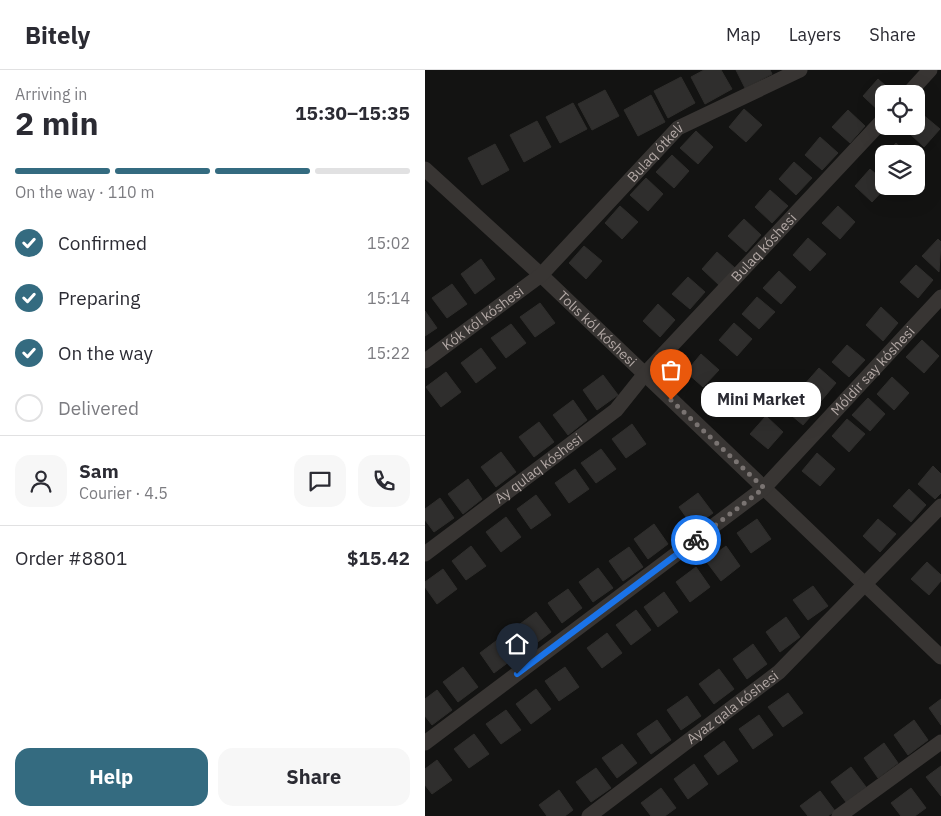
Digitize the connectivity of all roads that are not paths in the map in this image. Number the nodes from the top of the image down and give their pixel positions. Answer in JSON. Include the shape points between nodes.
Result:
{"nodes":[{"id":1,"x":800,"y":70,"type":"edge"},
{"id":2,"x":930,"y":70,"type":"edge"},
{"id":3,"x":916,"y":85,"type":"edge"},
{"id":4,"x":875,"y":129,"type":"edge"},
{"id":5,"x":425,"y":169,"type":"edge"},
{"id":6,"x":541,"y":275,"type":"junction"},
{"id":7,"x":941,"y":297,"type":"edge"},
{"id":8,"x":425,"y":361,"type":"edge"},
{"id":9,"x":644,"y":375,"type":"junction"},
{"id":10,"x":764,"y":488,"type":"junction"},
{"id":11,"x":941,"y":506,"type":"edge"},
{"id":12,"x":425,"y":554,"type":"edge"},
{"id":13,"x":865,"y":586,"type":"junction"},
{"id":14,"x":941,"y":657,"type":"edge"},
{"id":15,"x":941,"y":742,"type":"edge"},
{"id":16,"x":425,"y":744,"type":"edge"},
{"id":17,"x":589,"y":816,"type":"edge"},
{"id":18,"x":839,"y":816,"type":"edge"}],
"edges":[{"from":1,"to":6,"type":"street","name":"Bulaq ótkeli","via":[[678,128]]},
{"from":2,"to":3,"type":"street"},
{"from":4,"to":9,"type":"street","name":"Bulaq kóshesi"},
{"from":5,"to":6,"type":"street","name":"Tolıs kól kóshesi"},
{"from":6,"to":8,"type":"street","name":"Kók kól kóshesi"},
{"from":6,"to":9,"type":"street","name":"Tolıs kól kóshesi"},
{"from":7,"to":10,"type":"street","name":"Móldir say kóshesi"},
{"from":9,"to":10,"type":"street","name":"Tolıs kól kóshesi"},
{"from":9,"to":12,"type":"street","name":"Ay qulaq kóshesi","via":[[615,410]]},
{"from":10,"to":13,"type":"street","name":"Tolıs kól kóshesi"},
{"from":10,"to":16,"type":"street","name":"Móldir say kóshesi"},
{"from":11,"to":13,"type":"street","name":"Ayaz qala kóshesi"},
{"from":13,"to":14,"type":"street","name":"Tolıs kól kóshesi"},
{"from":13,"to":17,"type":"street","name":"Ayaz qala kóshesi","via":[[779,672]]},
{"from":15,"to":18,"type":"street"}]}
